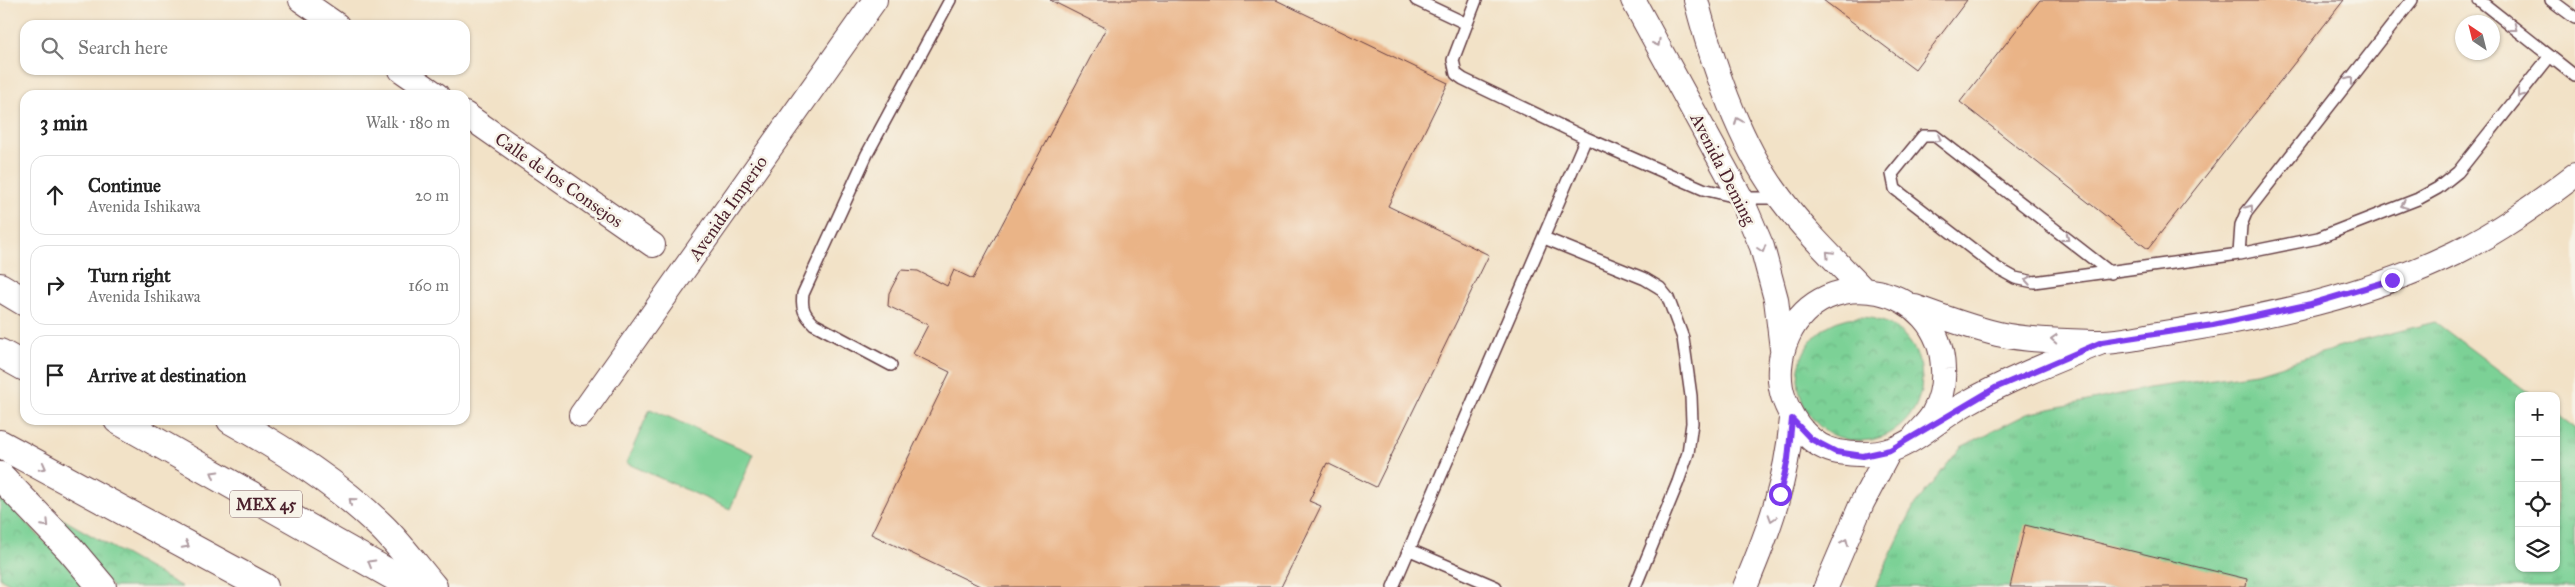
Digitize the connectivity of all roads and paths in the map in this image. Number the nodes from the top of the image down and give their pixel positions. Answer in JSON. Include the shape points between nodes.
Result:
{"nodes":[{"id":1,"x":301,"y":0,"type":"edge"},
{"id":2,"x":875,"y":0,"type":"edge"},
{"id":3,"x":950,"y":0,"type":"edge"},
{"id":4,"x":1416,"y":0,"type":"edge"},
{"id":5,"x":1476,"y":0,"type":"edge"},
{"id":6,"x":1633,"y":0,"type":"edge"},
{"id":7,"x":1696,"y":0,"type":"edge"},
{"id":8,"x":2412,"y":0,"type":"edge"},
{"id":9,"x":2479,"y":0,"type":"edge"},
{"id":10,"x":2551,"y":0,"type":"edge"},
{"id":11,"x":2575,"y":18,"type":"edge"},
{"id":12,"x":330,"y":20,"type":"edge"},
{"id":13,"x":1467,"y":24,"type":"junction"},
{"id":14,"x":2550,"y":56,"type":"junction"},
{"id":15,"x":408,"y":75,"type":"edge"},
{"id":16,"x":2575,"y":76,"type":"edge"},
{"id":17,"x":430,"y":90,"type":"edge"},
{"id":18,"x":470,"y":117,"type":"edge"},
{"id":19,"x":1586,"y":138,"type":"junction"},
{"id":20,"x":2575,"y":175,"type":"edge"},
{"id":21,"x":1741,"y":198,"type":"junction"},
{"id":22,"x":1780,"y":198,"type":"junction"},
{"id":23,"x":1544,"y":238,"type":"junction"},
{"id":24,"x":653,"y":245,"type":"dead end"},
{"id":25,"x":2240,"y":254,"type":"junction"},
{"id":26,"x":2111,"y":273,"type":"junction"},
{"id":27,"x":0,"y":287,"type":"edge"},
{"id":28,"x":1863,"y":289,"type":"junction"},
{"id":29,"x":20,"y":299,"type":"edge"},
{"id":30,"x":1910,"y":305,"type":"junction"},
{"id":31,"x":2102,"y":342,"type":"junction"},
{"id":32,"x":1782,"y":349,"type":"junction"},
{"id":33,"x":0,"y":353,"type":"edge"},
{"id":34,"x":20,"y":364,"type":"edge"},
{"id":35,"x":892,"y":365,"type":"dead end"},
{"id":36,"x":581,"y":416,"type":"dead end"},
{"id":37,"x":1792,"y":419,"type":"junction"},
{"id":38,"x":127,"y":425,"type":"edge"},
{"id":39,"x":240,"y":425,"type":"edge"},
{"id":40,"x":1915,"y":436,"type":"junction"},
{"id":41,"x":0,"y":444,"type":"edge"},
{"id":42,"x":1890,"y":450,"type":"junction"},
{"id":43,"x":0,"y":476,"type":"edge"},
{"id":44,"x":1410,"y":550,"type":"junction"},
{"id":45,"x":1493,"y":586,"type":"edge"},
{"id":46,"x":102,"y":587,"type":"edge"},
{"id":47,"x":264,"y":587,"type":"edge"},
{"id":48,"x":413,"y":587,"type":"edge"},
{"id":49,"x":433,"y":587,"type":"edge"},
{"id":50,"x":1392,"y":587,"type":"edge"},
{"id":51,"x":1635,"y":587,"type":"edge"},
{"id":52,"x":1745,"y":587,"type":"edge"},
{"id":53,"x":1826,"y":587,"type":"edge"}],
"edges":[{"from":1,"to":12,"type":"street"},
{"from":2,"to":36,"type":"street","name":"Avenida Imperio"},
{"from":3,"to":35,"type":"lane","via":[[866,154],[803,294],[802,306],[814,324]]},
{"from":4,"to":13,"type":"lane"},
{"from":5,"to":13,"type":"lane"},
{"from":6,"to":21,"type":"street","name":"Avenida Deming","one_way":true},
{"from":22,"to":7,"type":"street","name":"Avenida Deming","one_way":true,"via":[[1748,145],[1725,91]]},
{"from":25,"to":8,"type":"lane","one_way":true,"via":[[2241,225],[2246,213]]},
{"from":9,"to":14,"type":"lane","one_way":true},
{"from":10,"to":11,"type":"lane"},
{"from":13,"to":19,"type":"lane","via":[[1453,60],[1456,74]]},
{"from":14,"to":16,"type":"lane"},
{"from":14,"to":25,"type":"lane","one_way":true,"via":[[2458,172],[2438,188],[2318,238]]},
{"from":15,"to":17,"type":"street"},
{"from":18,"to":24,"type":"street","name":"Calle de los Consejos"},
{"from":19,"to":21,"type":"lane","via":[[1703,189]]},
{"from":19,"to":23,"type":"lane"},
{"from":20,"to":31,"type":"street","via":[[2526,212],[2463,248],[2392,280],[2311,304],[2231,322]]},
{"from":21,"to":22,"type":"lane"},
{"from":21,"to":32,"type":"street","name":"Avenida Deming","one_way":true,"via":[[1762,247],[1776,299]]},
{"from":28,"to":22,"type":"street","name":"Avenida Deming","one_way":true},
{"from":23,"to":44,"type":"lane"},
{"from":23,"to":51,"type":"lane","via":[[1660,288],[1668,298],[1683,338],[1691,396],[1688,452]]},
{"from":25,"to":26,"type":"lane"},
{"from":26,"to":26,"type":"lane","one_way":true,"via":[[2034,282],[2015,278],[1997,268],[1895,189],[1892,174],[1923,136],[1935,136]]},
{"from":27,"to":29,"type":"main road"},
{"from":28,"to":30,"type":"street","via":[[1888,293]]},
{"from":28,"to":32,"type":"street","via":[[1836,293],[1812,305],[1793,325]]},
{"from":31,"to":30,"type":"street","one_way":true,"via":[[2000,334],[1956,323]]},
{"from":30,"to":40,"type":"street","via":[[1931,326],[1943,354],[1944,384],[1934,412]]},
{"from":31,"to":40,"type":"street","via":[[1995,388]]},
{"from":32,"to":37,"type":"street","via":[[1783,394]]},
{"from":33,"to":34,"type":"main road"},
{"from":37,"to":42,"type":"street","via":[[1811,439],[1836,452],[1863,456]]},
{"from":37,"to":52,"type":"street","one_way":true,"via":[[1780,494],[1767,536]]},
{"from":48,"to":38,"type":"main road","number":"MEX 45","one_way":true},
{"from":49,"to":39,"type":"main road","one_way":true,"via":[[384,529],[340,491],[294,456]]},
{"from":40,"to":42,"type":"street"},
{"from":41,"to":47,"type":"main road","one_way":true},
{"from":53,"to":42,"type":"street","one_way":true,"via":[[1862,503]]},
{"from":43,"to":46,"type":"main road","one_way":true},
{"from":44,"to":45,"type":"lane"},
{"from":44,"to":50,"type":"lane"}]}
